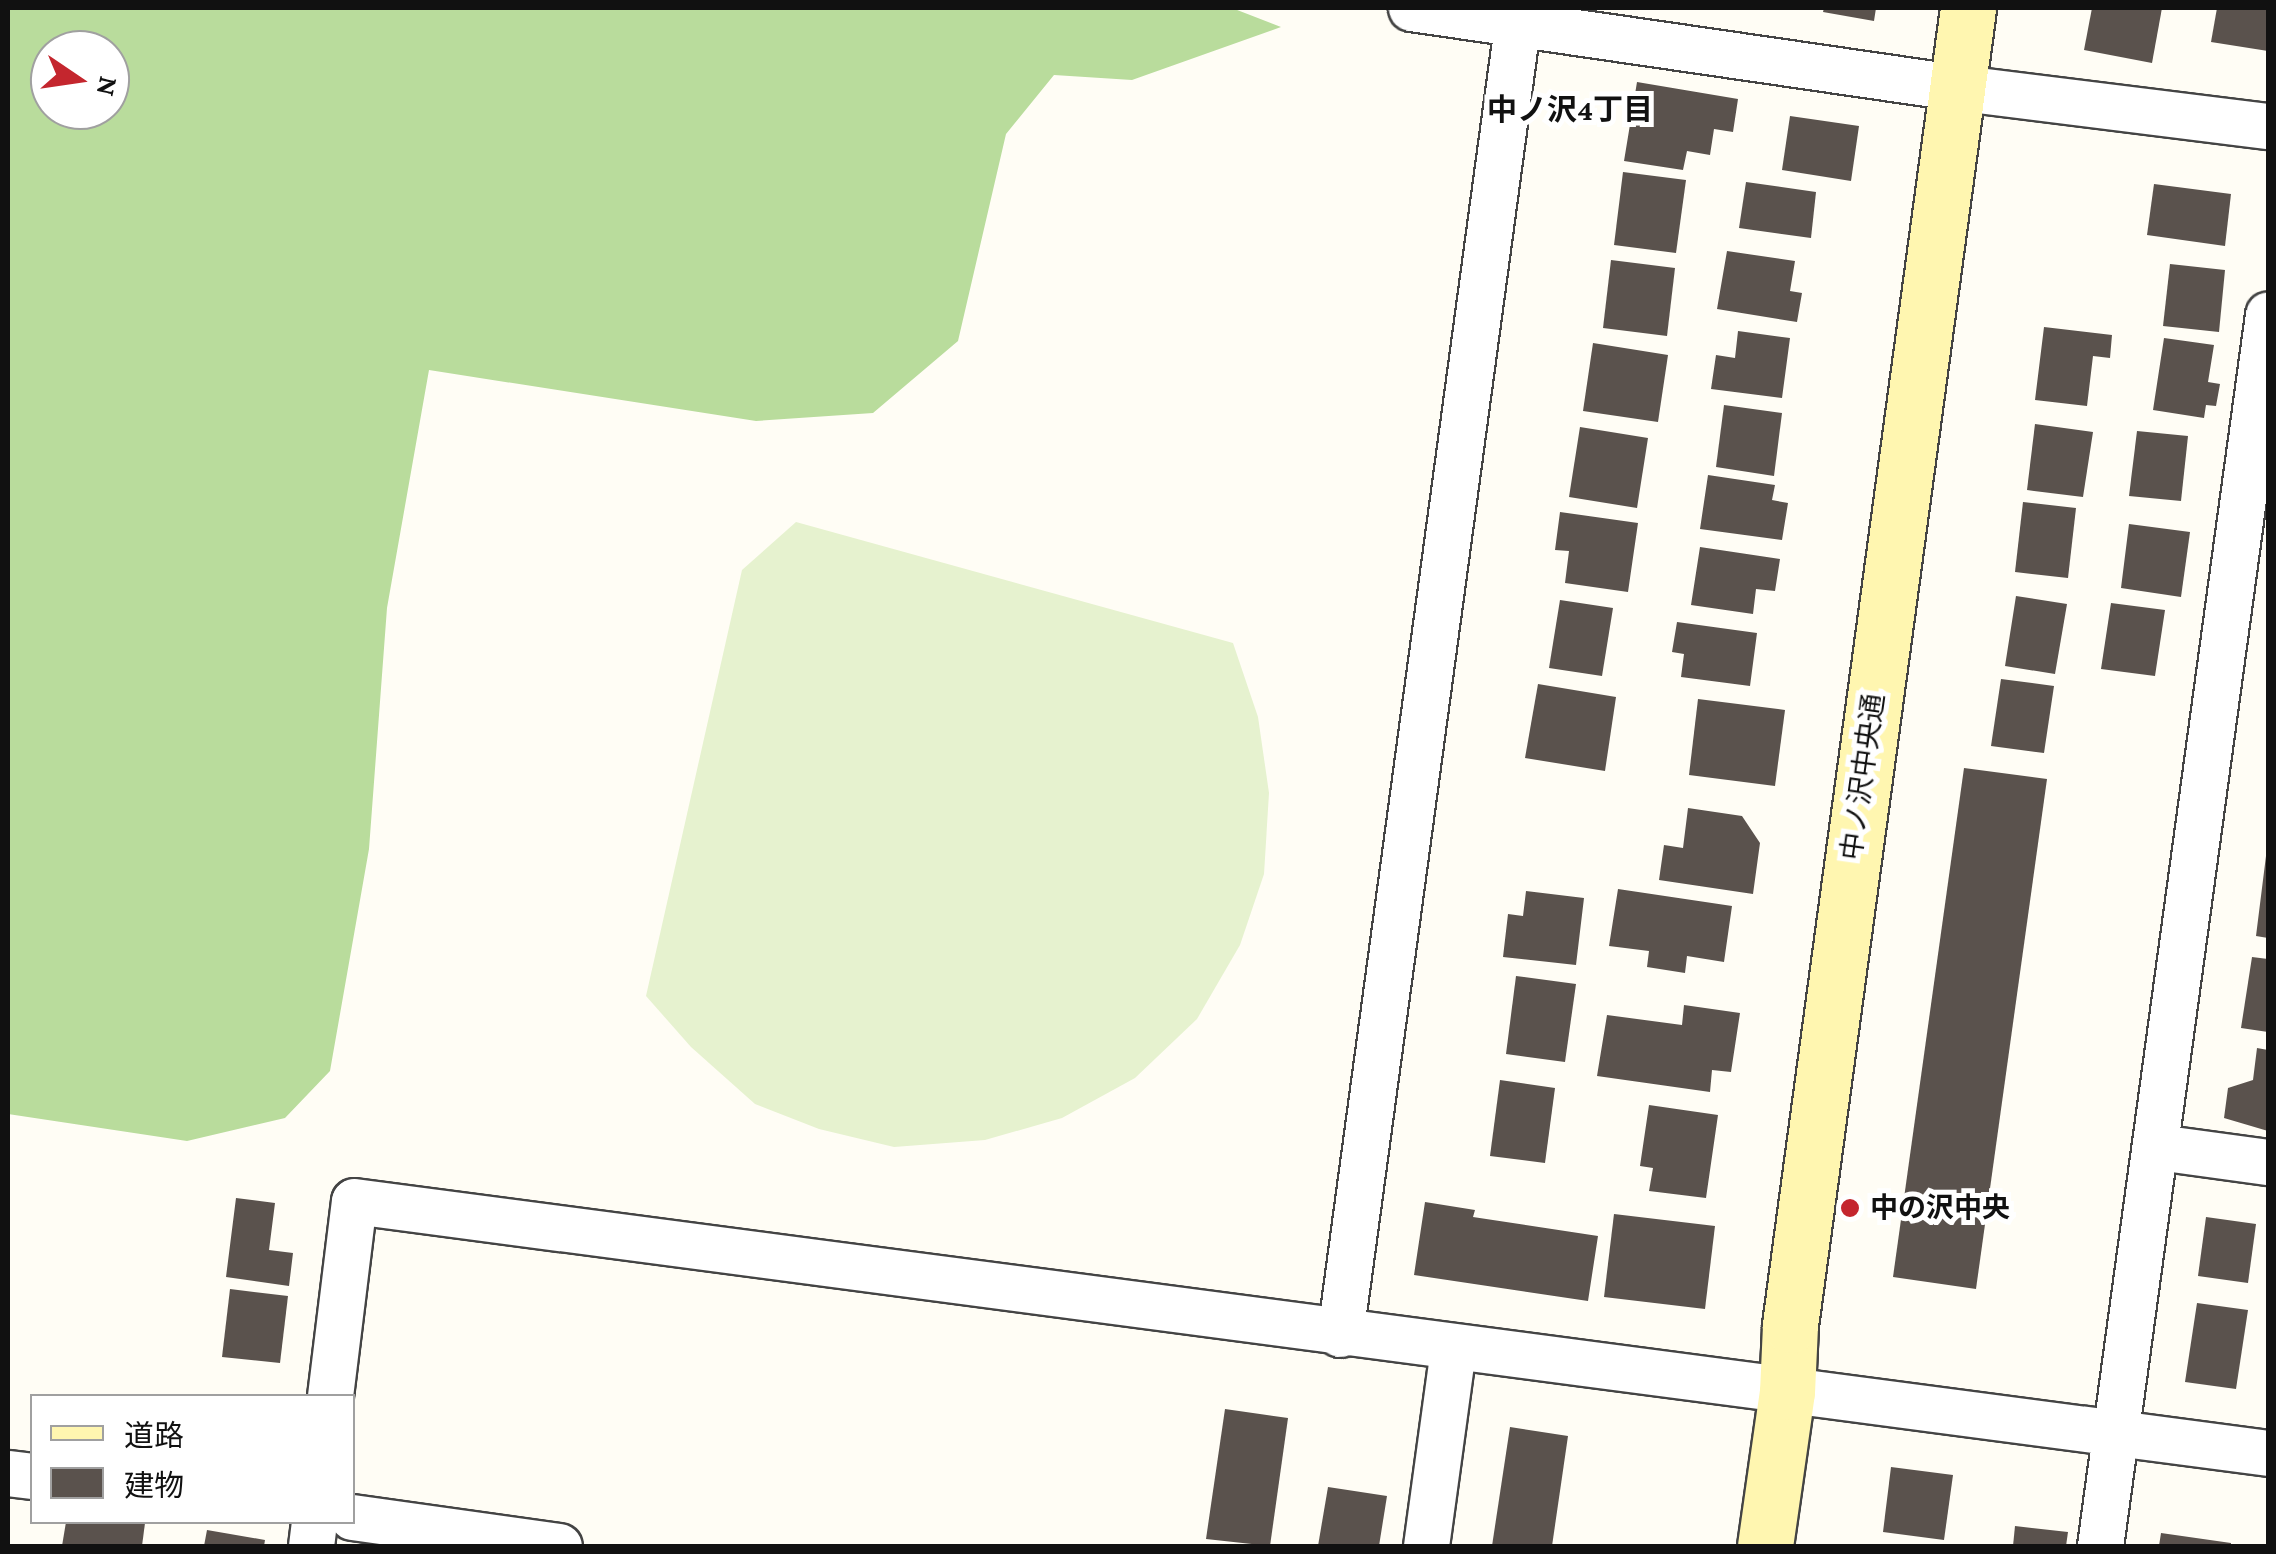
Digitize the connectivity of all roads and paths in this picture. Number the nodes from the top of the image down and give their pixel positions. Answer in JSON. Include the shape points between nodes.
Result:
{"nodes":[{"id":1,"x":1410,"y":8,"type":"edge"},
{"id":2,"x":1968,"y":8,"type":"edge"},
{"id":3,"x":1624,"y":24,"type":"edge"},
{"id":4,"x":1517,"y":26,"type":"junction"},
{"id":5,"x":1954,"y":87,"type":"junction"},
{"id":6,"x":2268,"y":126,"type":"edge"},
{"id":7,"x":2268,"y":314,"type":"edge"},
{"id":8,"x":2158,"y":1146,"type":"junction"},
{"id":9,"x":2268,"y":1162,"type":"edge"},
{"id":10,"x":1340,"y":1334,"type":"junction"},
{"id":11,"x":1453,"y":1348,"type":"junction"},
{"id":12,"x":1787,"y":1392,"type":"junction"},
{"id":13,"x":330,"y":1394,"type":"edge"},
{"id":14,"x":2115,"y":1434,"type":"junction"},
{"id":15,"x":2268,"y":1453,"type":"edge"},
{"id":16,"x":355,"y":1517,"type":"edge"},
{"id":17,"x":560,"y":1546,"type":"edge"},
{"id":18,"x":1426,"y":1546,"type":"edge"},
{"id":19,"x":1765,"y":1546,"type":"edge"},
{"id":20,"x":2100,"y":1546,"type":"edge"}],
"edges":[{"from":1,"to":4,"type":"street"},
{"from":2,"to":5,"type":"street","name":"中ノ沢中央通"},
{"from":3,"to":4,"type":"street"},
{"from":3,"to":5,"type":"street"},
{"from":4,"to":10,"type":"street"},
{"from":5,"to":6,"type":"street"},
{"from":5,"to":12,"type":"street","name":"中ノ沢中央通","via":[[1792,1305]]},
{"from":7,"to":8,"type":"street"},
{"from":8,"to":9,"type":"street"},
{"from":8,"to":14,"type":"street"},
{"from":10,"to":11,"type":"street"},
{"from":10,"to":13,"type":"street","via":[[354,1201]]},
{"from":11,"to":12,"type":"street"},
{"from":11,"to":18,"type":"street"},
{"from":12,"to":14,"type":"street"},
{"from":12,"to":19,"type":"street","name":"中ノ沢中央通"},
{"from":14,"to":15,"type":"street"},
{"from":14,"to":20,"type":"street"},
{"from":16,"to":17,"type":"street"}]}
